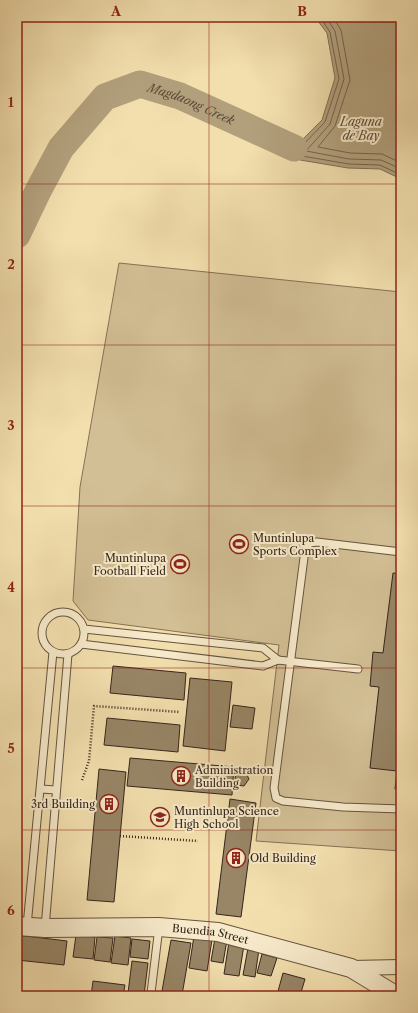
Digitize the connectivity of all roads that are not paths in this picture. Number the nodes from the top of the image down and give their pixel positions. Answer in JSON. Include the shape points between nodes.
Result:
{"nodes":[{"id":1,"x":401,"y":552,"type":"edge"},
{"id":2,"x":84,"y":629,"type":"junction"},
{"id":3,"x":81,"y":644,"type":"junction"},
{"id":4,"x":53,"y":652,"type":"junction"},
{"id":5,"x":68,"y":654,"type":"junction"},
{"id":6,"x":278,"y":660,"type":"junction"},
{"id":7,"x":290,"y":661,"type":"junction"},
{"id":8,"x":358,"y":669,"type":"dead end"},
{"id":9,"x":46,"y":737,"type":"junction"},
{"id":10,"x":59,"y":741,"type":"junction"},
{"id":11,"x":41,"y":789,"type":"junction"},
{"id":12,"x":56,"y":790,"type":"junction"},
{"id":13,"x":401,"y":809,"type":"edge"},
{"id":14,"x":30,"y":927,"type":"edge"},
{"id":15,"x":159,"y":927,"type":"junction"},
{"id":16,"x":401,"y":967,"type":"edge"},
{"id":17,"x":351,"y":968,"type":"junction"},
{"id":18,"x":151,"y":993,"type":"dead end"},
{"id":19,"x":397,"y":996,"type":"edge"}],
"edges":[{"from":1,"to":7,"type":"lane","via":[[310,543],[305,550]]},
{"from":2,"to":3,"type":"lane"},
{"from":2,"to":4,"type":"lane","via":[[77,617],[71,613],[57,612],[51,615],[43,627],[42,634],[47,647]]},
{"from":2,"to":6,"type":"lane","via":[[263,648]]},
{"from":3,"to":5,"type":"lane"},
{"from":3,"to":6,"type":"lane","via":[[263,666]]},
{"from":4,"to":5,"type":"lane"},
{"from":4,"to":9,"type":"lane"},
{"from":5,"to":10,"type":"lane"},
{"from":6,"to":7,"type":"lane"},
{"from":7,"to":8,"type":"lane"},
{"from":7,"to":13,"type":"lane","via":[[274,788],[276,798],[283,802]]},
{"from":9,"to":10,"type":"lane"},
{"from":9,"to":11,"type":"lane"},
{"from":10,"to":12,"type":"lane"},
{"from":11,"to":12,"type":"lane"},
{"from":11,"to":14,"type":"lane"},
{"from":12,"to":14,"type":"lane"},
{"from":14,"to":15,"type":"street","name":"Buendia Street"},
{"from":15,"to":17,"type":"street","name":"Buendia Street","via":[[218,932]]},
{"from":15,"to":18,"type":"lane"},
{"from":16,"to":17,"type":"street","name":"Buendia Street"},
{"from":17,"to":19,"type":"street"}]}
